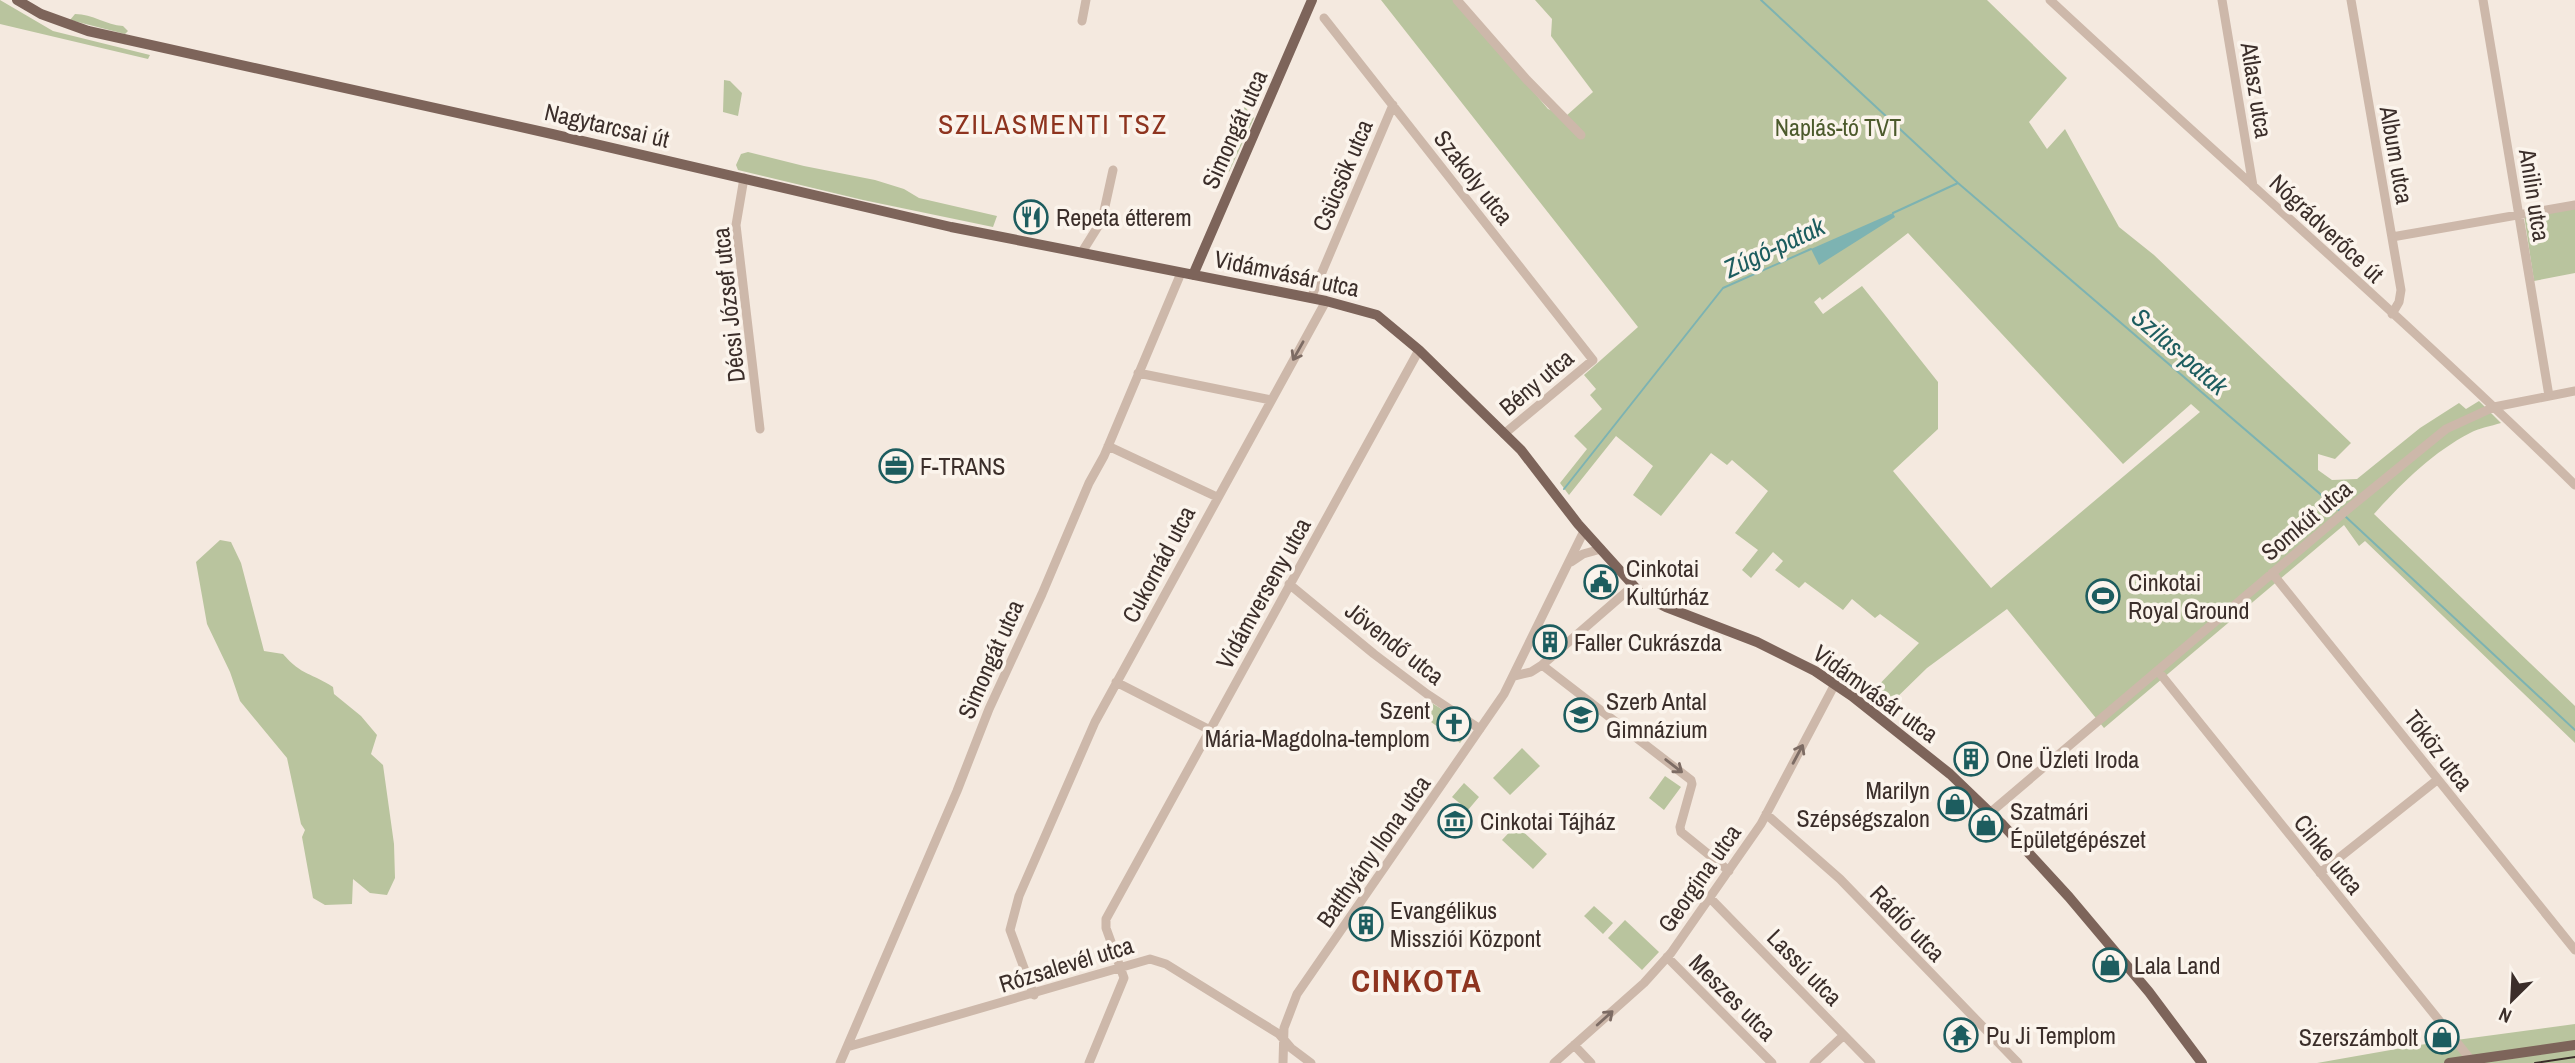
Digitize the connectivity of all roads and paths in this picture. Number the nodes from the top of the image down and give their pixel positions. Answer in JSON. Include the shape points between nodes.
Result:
{"nodes":[{"id":1,"x":18,"y":0,"type":"edge"},
{"id":2,"x":1086,"y":0,"type":"edge"},
{"id":3,"x":1312,"y":0,"type":"edge"},
{"id":4,"x":1457,"y":0,"type":"edge"},
{"id":5,"x":2067,"y":0,"type":"edge"},
{"id":6,"x":2222,"y":0,"type":"edge"},
{"id":7,"x":2351,"y":0,"type":"edge"},
{"id":8,"x":2483,"y":0,"type":"edge"},
{"id":9,"x":2052,"y":1,"type":"edge"},
{"id":10,"x":1324,"y":18,"type":"dead end"},
{"id":11,"x":1082,"y":21,"type":"dead end"},
{"id":12,"x":1393,"y":105,"type":"junction"},
{"id":13,"x":1581,"y":135,"type":"dead end"},
{"id":14,"x":1113,"y":170,"type":"dead end"},
{"id":15,"x":744,"y":178,"type":"junction"},
{"id":16,"x":2253,"y":186,"type":"junction"},
{"id":17,"x":2575,"y":205,"type":"edge"},
{"id":18,"x":2519,"y":214,"type":"junction"},
{"id":19,"x":2392,"y":237,"type":"junction"},
{"id":20,"x":1082,"y":252,"type":"junction"},
{"id":21,"x":1187,"y":274,"type":"junction"},
{"id":22,"x":1311,"y":298,"type":"junction"},
{"id":23,"x":1326,"y":301,"type":"junction"},
{"id":24,"x":2392,"y":314,"type":"junction"},
{"id":25,"x":1419,"y":350,"type":"junction"},
{"id":26,"x":1593,"y":360,"type":"joint"},
{"id":27,"x":1138,"y":373,"type":"junction"},
{"id":28,"x":2575,"y":391,"type":"edge"},
{"id":29,"x":2549,"y":396,"type":"junction"},
{"id":30,"x":1271,"y":400,"type":"junction"},
{"id":31,"x":2494,"y":407,"type":"junction"},
{"id":32,"x":760,"y":429,"type":"dead end"},
{"id":33,"x":1504,"y":434,"type":"junction"},
{"id":34,"x":1108,"y":446,"type":"junction"},
{"id":35,"x":2575,"y":485,"type":"edge"},
{"id":36,"x":1217,"y":497,"type":"junction"},
{"id":37,"x":1584,"y":531,"type":"junction"},
{"id":38,"x":1601,"y":549,"type":"junction"},
{"id":39,"x":1569,"y":563,"type":"junction"},
{"id":40,"x":2272,"y":573,"type":"junction"},
{"id":41,"x":1289,"y":584,"type":"junction"},
{"id":42,"x":1633,"y":586,"type":"junction"},
{"id":43,"x":1542,"y":665,"type":"junction"},
{"id":44,"x":2158,"y":671,"type":"junction"},
{"id":45,"x":1514,"y":676,"type":"junction"},
{"id":46,"x":1116,"y":682,"type":"junction"},
{"id":47,"x":1835,"y":684,"type":"junction"},
{"id":48,"x":1480,"y":729,"type":"junction"},
{"id":49,"x":1210,"y":730,"type":"junction"},
{"id":50,"x":2437,"y":780,"type":"junction"},
{"id":51,"x":1991,"y":812,"type":"junction"},
{"id":52,"x":1766,"y":814,"type":"junction"},
{"id":53,"x":1729,"y":871,"type":"junction"},
{"id":54,"x":2320,"y":873,"type":"junction"},
{"id":55,"x":1710,"y":898,"type":"junction"},
{"id":56,"x":2575,"y":950,"type":"edge"},
{"id":57,"x":1667,"y":957,"type":"junction"},
{"id":58,"x":1122,"y":969,"type":"junction"},
{"id":59,"x":1034,"y":995,"type":"junction"},
{"id":60,"x":1844,"y":1035,"type":"junction"},
{"id":61,"x":1283,"y":1039,"type":"junction"},
{"id":62,"x":1574,"y":1045,"type":"junction"},
{"id":63,"x":2575,"y":1045,"type":"edge"},
{"id":64,"x":847,"y":1047,"type":"junction"},
{"id":65,"x":2471,"y":1060,"type":"junction"},
{"id":66,"x":840,"y":1063,"type":"edge"},
{"id":67,"x":1089,"y":1063,"type":"edge"},
{"id":68,"x":1283,"y":1063,"type":"edge"},
{"id":69,"x":1311,"y":1063,"type":"edge"},
{"id":70,"x":1554,"y":1063,"type":"edge"},
{"id":71,"x":1591,"y":1063,"type":"edge"},
{"id":72,"x":1772,"y":1063,"type":"edge"},
{"id":73,"x":1814,"y":1063,"type":"edge"},
{"id":74,"x":1871,"y":1063,"type":"edge"},
{"id":75,"x":2018,"y":1063,"type":"edge"},
{"id":76,"x":2202,"y":1063,"type":"edge"},
{"id":77,"x":2449,"y":1063,"type":"edge"}],
"edges":[{"from":1,"to":15,"type":"main road","name":"Nagytarcsai út","via":[[88,31]]},
{"from":2,"to":11,"type":"street"},
{"from":3,"to":21,"type":"main road","name":"Simongát utca"},
{"from":4,"to":13,"type":"street"},
{"from":5,"to":9,"type":"street"},
{"from":6,"to":16,"type":"street","name":"Atlasz utca"},
{"from":7,"to":19,"type":"street","name":"Album utca"},
{"from":8,"to":18,"type":"street","name":"Anilin utca"},
{"from":9,"to":16,"type":"street","name":"Nógrádverőce út"},
{"from":10,"to":12,"type":"street","name":"Szakoly utca"},
{"from":12,"to":22,"type":"street","name":"Csücsök utca"},
{"from":12,"to":26,"type":"street","name":"Szakoly utca"},
{"from":14,"to":20,"type":"street","via":[[1102,220]]},
{"from":15,"to":20,"type":"main road","name":"Nagytarcsai út","via":[[951,227]]},
{"from":15,"to":32,"type":"street","name":"Décsi József utca","via":[[736,225]]},
{"from":16,"to":24,"type":"street","name":"Nógrádverőce út"},
{"from":17,"to":18,"type":"street"},
{"from":18,"to":19,"type":"street"},
{"from":18,"to":29,"type":"street","name":"Anilin utca"},
{"from":19,"to":24,"type":"street","name":"Album utca","via":[[2401,290]]},
{"from":20,"to":21,"type":"main road","name":"Nagytarcsai út"},
{"from":21,"to":22,"type":"main road","name":"Vidámvásár utca"},
{"from":21,"to":27,"type":"street","name":"Simongát utca"},
{"from":22,"to":23,"type":"main road","name":"Vidámvásár utca"},
{"from":23,"to":25,"type":"main road","name":"Vidámvásár utca","via":[[1377,315]]},
{"from":23,"to":30,"type":"street","name":"Cukornád utca","one_way":true},
{"from":24,"to":31,"type":"street","name":"Nógrádverőce út"},
{"from":25,"to":33,"type":"main road","name":"Vidámvásár utca"},
{"from":25,"to":41,"type":"street","name":"Vidámverseny utca"},
{"from":26,"to":33,"type":"street","name":"Bény utca"},
{"from":27,"to":30,"type":"street"},
{"from":27,"to":34,"type":"street","name":"Simongát utca"},
{"from":28,"to":29,"type":"street","name":"Somkút utca"},
{"from":29,"to":31,"type":"street","name":"Somkút utca"},
{"from":30,"to":36,"type":"street","name":"Cukornád utca"},
{"from":31,"to":35,"type":"street","name":"Nógrádverőce út"},
{"from":31,"to":40,"type":"street","name":"Somkút utca","via":[[2446,429]]},
{"from":33,"to":37,"type":"main road","name":"Vidámvásár utca"},
{"from":34,"to":36,"type":"street"},
{"from":34,"to":64,"type":"street","name":"Simongát utca","via":[[989,709]]},
{"from":36,"to":46,"type":"street","name":"Cukornád utca"},
{"from":37,"to":38,"type":"main road","name":"Vidámvásár utca"},
{"from":37,"to":39,"type":"street","name":"Batthyány Ilona utca"},
{"from":38,"to":39,"type":"street"},
{"from":38,"to":42,"type":"main road","name":"Vidámvásár utca"},
{"from":39,"to":45,"type":"street","name":"Batthyány Ilona utca"},
{"from":40,"to":44,"type":"street","name":"Somkút utca"},
{"from":40,"to":50,"type":"street","name":"Tóköz utca"},
{"from":41,"to":48,"type":"street","name":"Jövendő utca","via":[[1374,654]]},
{"from":41,"to":49,"type":"street","name":"Vidámverseny utca"},
{"from":42,"to":43,"type":"street"},
{"from":42,"to":47,"type":"main road","name":"Vidámvásár utca","via":[[1654,601],[1757,642]]},
{"from":43,"to":45,"type":"street"},
{"from":43,"to":53,"type":"street","one_way":true,"via":[[1691,780],[1681,832]]},
{"from":44,"to":51,"type":"street","name":"Somkút utca"},
{"from":44,"to":54,"type":"street","name":"Cinke utca"},
{"from":45,"to":48,"type":"street","name":"Batthyány Ilona utca"},
{"from":46,"to":49,"type":"street"},
{"from":46,"to":59,"type":"street","name":"Cukornád utca","via":[[1019,896],[1010,930]]},
{"from":47,"to":51,"type":"main road","name":"Vidámvásár utca"},
{"from":52,"to":47,"type":"street","name":"Georgina utca","one_way":true},
{"from":48,"to":61,"type":"street","name":"Batthyány Ilona utca","via":[[1303,984],[1288,1014]]},
{"from":49,"to":58,"type":"street","name":"Vidámverseny utca","via":[[1106,919]]},
{"from":50,"to":54,"type":"street"},
{"from":50,"to":56,"type":"street","name":"Tóköz utca"},
{"from":51,"to":76,"type":"main road","name":"Vidámvásár utca","via":[[2115,952]]},
{"from":52,"to":53,"type":"street","name":"Georgina utca"},
{"from":52,"to":75,"type":"street","name":"Rádió utca","via":[[1840,879]]},
{"from":53,"to":55,"type":"street","name":"Georgina utca"},
{"from":54,"to":65,"type":"street","name":"Cinke utca"},
{"from":55,"to":57,"type":"street","name":"Georgina utca"},
{"from":55,"to":60,"type":"street","name":"Lassú utca"},
{"from":62,"to":57,"type":"street","name":"Georgina utca","one_way":true},
{"from":57,"to":72,"type":"street","name":"Meszes utca"},
{"from":58,"to":59,"type":"street","name":"Rózsalevél utca"},
{"from":58,"to":61,"type":"street","name":"Rózsalevél utca","via":[[1150,959],[1166,964]]},
{"from":58,"to":67,"type":"street","via":[[1122,986]]},
{"from":59,"to":64,"type":"street","name":"Rózsalevél utca"},
{"from":60,"to":73,"type":"street"},
{"from":60,"to":74,"type":"street","name":"Lassú utca"},
{"from":61,"to":68,"type":"street","name":"Batthyány Ilona utca"},
{"from":61,"to":69,"type":"street","name":"Rózsalevél utca"},
{"from":62,"to":70,"type":"street","name":"Georgina utca"},
{"from":62,"to":71,"type":"street"},
{"from":63,"to":65,"type":"main road"},
{"from":64,"to":66,"type":"street","name":"Simongát utca"},
{"from":65,"to":77,"type":"main road"}]}
